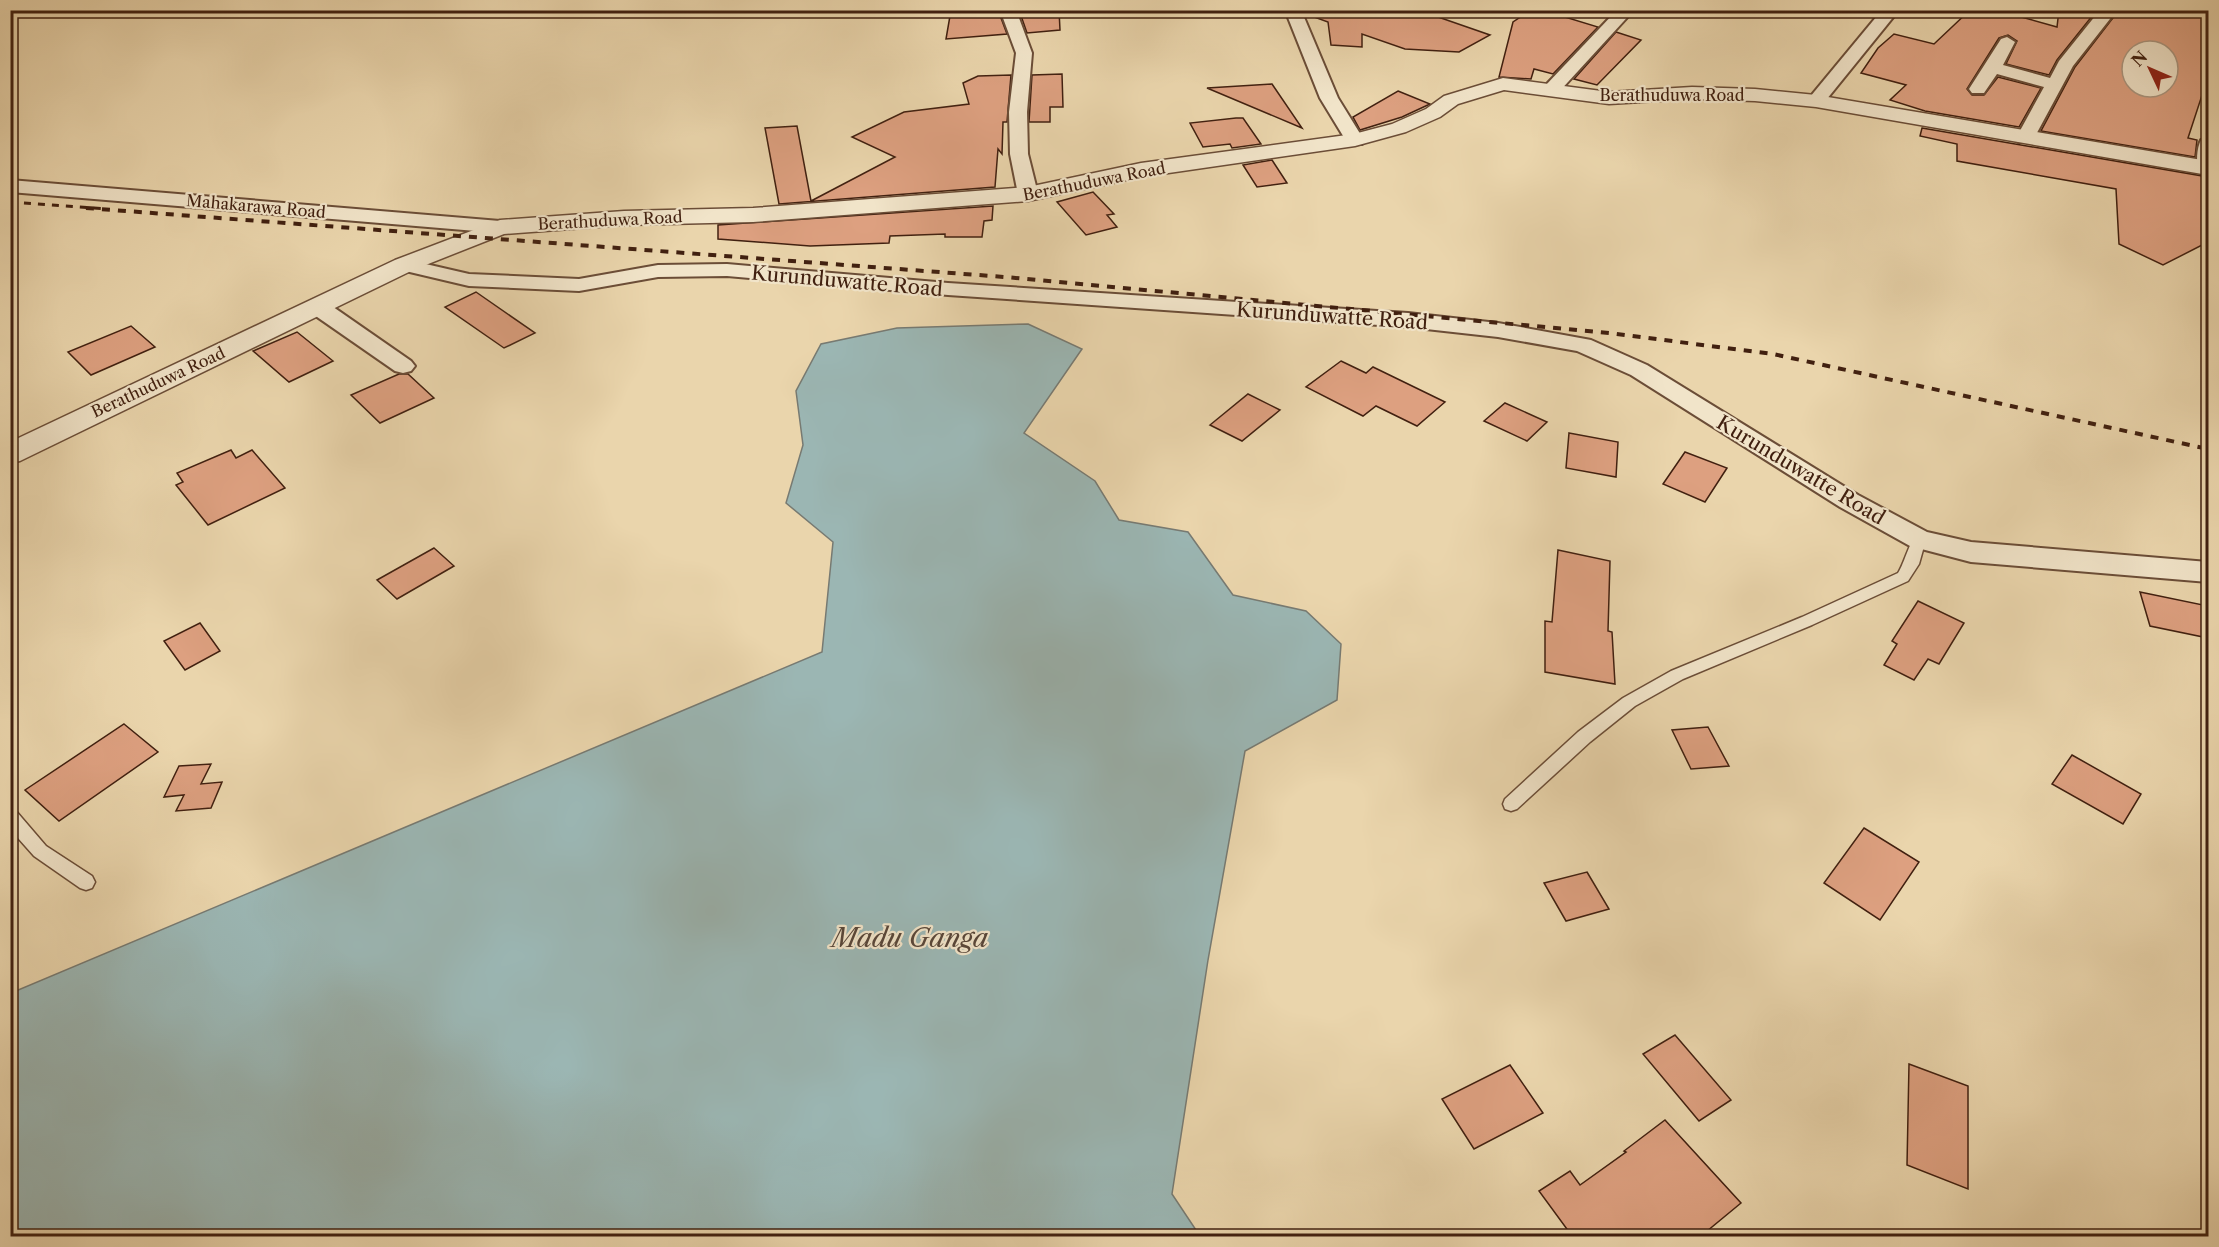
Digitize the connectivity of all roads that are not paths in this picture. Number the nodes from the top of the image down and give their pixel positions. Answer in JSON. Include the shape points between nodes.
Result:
{"nodes":[{"id":1,"x":1008,"y":10,"type":"edge"},
{"id":2,"x":1293,"y":10,"type":"edge"},
{"id":3,"x":1626,"y":10,"type":"edge"},
{"id":4,"x":1891,"y":10,"type":"edge"},
{"id":5,"x":2109,"y":10,"type":"edge"},
{"id":6,"x":2007,"y":42,"type":"dead end"},
{"id":7,"x":1994,"y":68,"type":"junction"},
{"id":8,"x":2054,"y":84,"type":"junction"},
{"id":9,"x":1978,"y":89,"type":"dead end"},
{"id":10,"x":1551,"y":90,"type":"junction"},
{"id":11,"x":1816,"y":101,"type":"junction"},
{"id":12,"x":2025,"y":138,"type":"junction"},
{"id":13,"x":1355,"y":140,"type":"junction"},
{"id":14,"x":2208,"y":144,"type":"edge"},
{"id":15,"x":2208,"y":167,"type":"edge"},
{"id":16,"x":10,"y":186,"type":"edge"},
{"id":17,"x":1028,"y":194,"type":"junction"},
{"id":18,"x":500,"y":227,"type":"junction"},
{"id":19,"x":404,"y":265,"type":"junction"},
{"id":20,"x":318,"y":306,"type":"junction"},
{"id":21,"x":403,"y":366,"type":"dead end"},
{"id":22,"x":10,"y":454,"type":"edge"},
{"id":23,"x":1919,"y":539,"type":"junction"},
{"id":24,"x":2208,"y":572,"type":"edge"},
{"id":25,"x":1511,"y":804,"type":"dead end"},
{"id":26,"x":10,"y":816,"type":"edge"},
{"id":27,"x":86,"y":882,"type":"dead end"}],
"edges":[{"from":1,"to":17,"type":"street","via":[[1024,53],[1018,112],[1019,154]]},
{"from":2,"to":13,"type":"street","via":[[1329,98]]},
{"from":3,"to":10,"type":"street"},
{"from":4,"to":11,"type":"street"},
{"from":5,"to":8,"type":"street"},
{"from":6,"to":7,"type":"street"},
{"from":7,"to":8,"type":"street"},
{"from":7,"to":9,"type":"street"},
{"from":8,"to":12,"type":"street"},
{"from":10,"to":11,"type":"street","name":"Berathuduwa Road","via":[[1609,98],[1692,93]]},
{"from":10,"to":13,"type":"street","name":"Berathuduwa Road","via":[[1503,84],[1451,100],[1399,128]]},
{"from":11,"to":12,"type":"street","name":"Berathuduwa Road"},
{"from":12,"to":15,"type":"street","name":"Berathuduwa Road"},
{"from":13,"to":17,"type":"street","name":"Berathuduwa Road","via":[[1141,170]]},
{"from":14,"to":15,"type":"street"},
{"from":16,"to":18,"type":"street","name":"Mahakarawa Road"},
{"from":17,"to":18,"type":"street","name":"Berathuduwa Road","via":[[753,215],[624,218]]},
{"from":18,"to":19,"type":"street","name":"Berathuduwa Road"},
{"from":19,"to":20,"type":"street","name":"Berathuduwa Road"},
{"from":19,"to":23,"type":"street","name":"Kurunduwatte Road","via":[[469,280],[579,285],[658,271],[727,270],[1408,320],[1583,345],[1639,370],[1849,501]]},
{"from":20,"to":21,"type":"street"},
{"from":20,"to":22,"type":"street","name":"Berathuduwa Road"},
{"from":23,"to":24,"type":"street","name":"Kurunduwatte Road","via":[[1971,552]]},
{"from":23,"to":25,"type":"lane","via":[[1912,564],[1903,577],[1677,675],[1629,702]]},
{"from":26,"to":27,"type":"lane","via":[[40,851]]}]}
